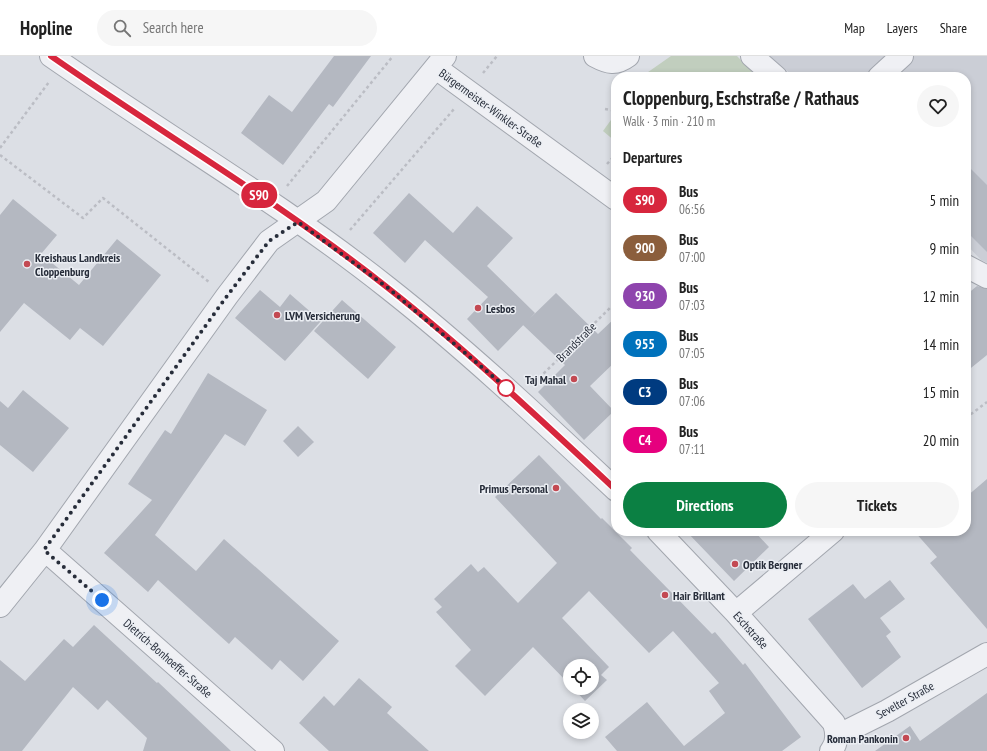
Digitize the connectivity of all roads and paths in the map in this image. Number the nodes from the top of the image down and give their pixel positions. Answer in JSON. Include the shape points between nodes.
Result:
{"nodes":[{"id":1,"x":393,"y":56,"type":"edge"},
{"id":2,"x":497,"y":56,"type":"edge"},
{"id":3,"x":595,"y":56,"type":"edge"},
{"id":4,"x":628,"y":56,"type":"edge"},
{"id":5,"x":752,"y":56,"type":"edge"},
{"id":6,"x":902,"y":56,"type":"edge"},
{"id":7,"x":57,"y":60,"type":"edge"},
{"id":8,"x":441,"y":62,"type":"edge"},
{"id":9,"x":770,"y":72,"type":"edge"},
{"id":10,"x":884,"y":72,"type":"edge"},
{"id":11,"x":469,"y":91,"type":"junction"},
{"id":12,"x":605,"y":109,"type":"dead end"},
{"id":13,"x":611,"y":110,"type":"edge"},
{"id":14,"x":0,"y":148,"type":"edge"},
{"id":15,"x":0,"y":155,"type":"edge"},
{"id":16,"x":611,"y":195,"type":"edge"},
{"id":17,"x":272,"y":204,"type":"junction"},
{"id":18,"x":298,"y":222,"type":"junction"},
{"id":19,"x":338,"y":251,"type":"junction"},
{"id":20,"x":971,"y":269,"type":"edge"},
{"id":21,"x":987,"y":277,"type":"edge"},
{"id":22,"x":227,"y":296,"type":"junction"},
{"id":23,"x":611,"y":307,"type":"edge"},
{"id":24,"x":519,"y":399,"type":"junction"},
{"id":25,"x":987,"y":402,"type":"edge"},
{"id":26,"x":971,"y":414,"type":"edge"},
{"id":27,"x":611,"y":485,"type":"edge"},
{"id":28,"x":663,"y":536,"type":"edge"},
{"id":29,"x":827,"y":536,"type":"edge"},
{"id":30,"x":44,"y":550,"type":"junction"},
{"id":31,"x":0,"y":606,"type":"edge"},
{"id":32,"x":736,"y":613,"type":"junction"},
{"id":33,"x":987,"y":654,"type":"edge"},
{"id":34,"x":834,"y":742,"type":"edge"},
{"id":35,"x":273,"y":751,"type":"edge"}],
"edges":[{"from":1,"to":17,"type":"path"},
{"from":2,"to":11,"type":"path"},
{"from":3,"to":4,"type":"street","via":[[607,63]]},
{"from":5,"to":9,"type":"street"},
{"from":6,"to":10,"type":"street"},
{"from":7,"to":14,"type":"path"},
{"from":7,"to":17,"type":"street"},
{"from":8,"to":11,"type":"street","name":"Bürgermeister-Winkler-Straße"},
{"from":8,"to":18,"type":"street","name":"Bürgermeister-Winkler-Straße","via":[[326,200]]},
{"from":11,"to":16,"type":"street","name":"Bürgermeister-Winkler-Straße"},
{"from":11,"to":19,"type":"path","via":[[354,225]]},
{"from":12,"to":13,"type":"path"},
{"from":15,"to":22,"type":"path","via":[[83,218],[103,198]]},
{"from":17,"to":18,"type":"street"},
{"from":18,"to":19,"type":"street"},
{"from":18,"to":22,"type":"street","name":"Bürgermeister-Winkler-Straße","via":[[269,241]]},
{"from":19,"to":24,"type":"street","via":[[388,288]]},
{"from":20,"to":21,"type":"street"},
{"from":22,"to":30,"type":"street","name":"Bürgermeister-Winkler-Straße"},
{"from":23,"to":24,"type":"path","name":"Brandstraße"},
{"from":24,"to":27,"type":"street"},
{"from":25,"to":26,"type":"path"},
{"from":28,"to":32,"type":"street","name":"Eschstraße"},
{"from":29,"to":32,"type":"street"},
{"from":30,"to":31,"type":"street","name":"Bürgermeister-Winkler-Straße"},
{"from":30,"to":35,"type":"street","name":"Dietrich-Bonhoeffer-Straße"},
{"from":32,"to":34,"type":"street","name":"Eschstraße","via":[[834,723]]},
{"from":33,"to":34,"type":"street","name":"Sevelter Straße","via":[[887,712],[844,732]]}]}
